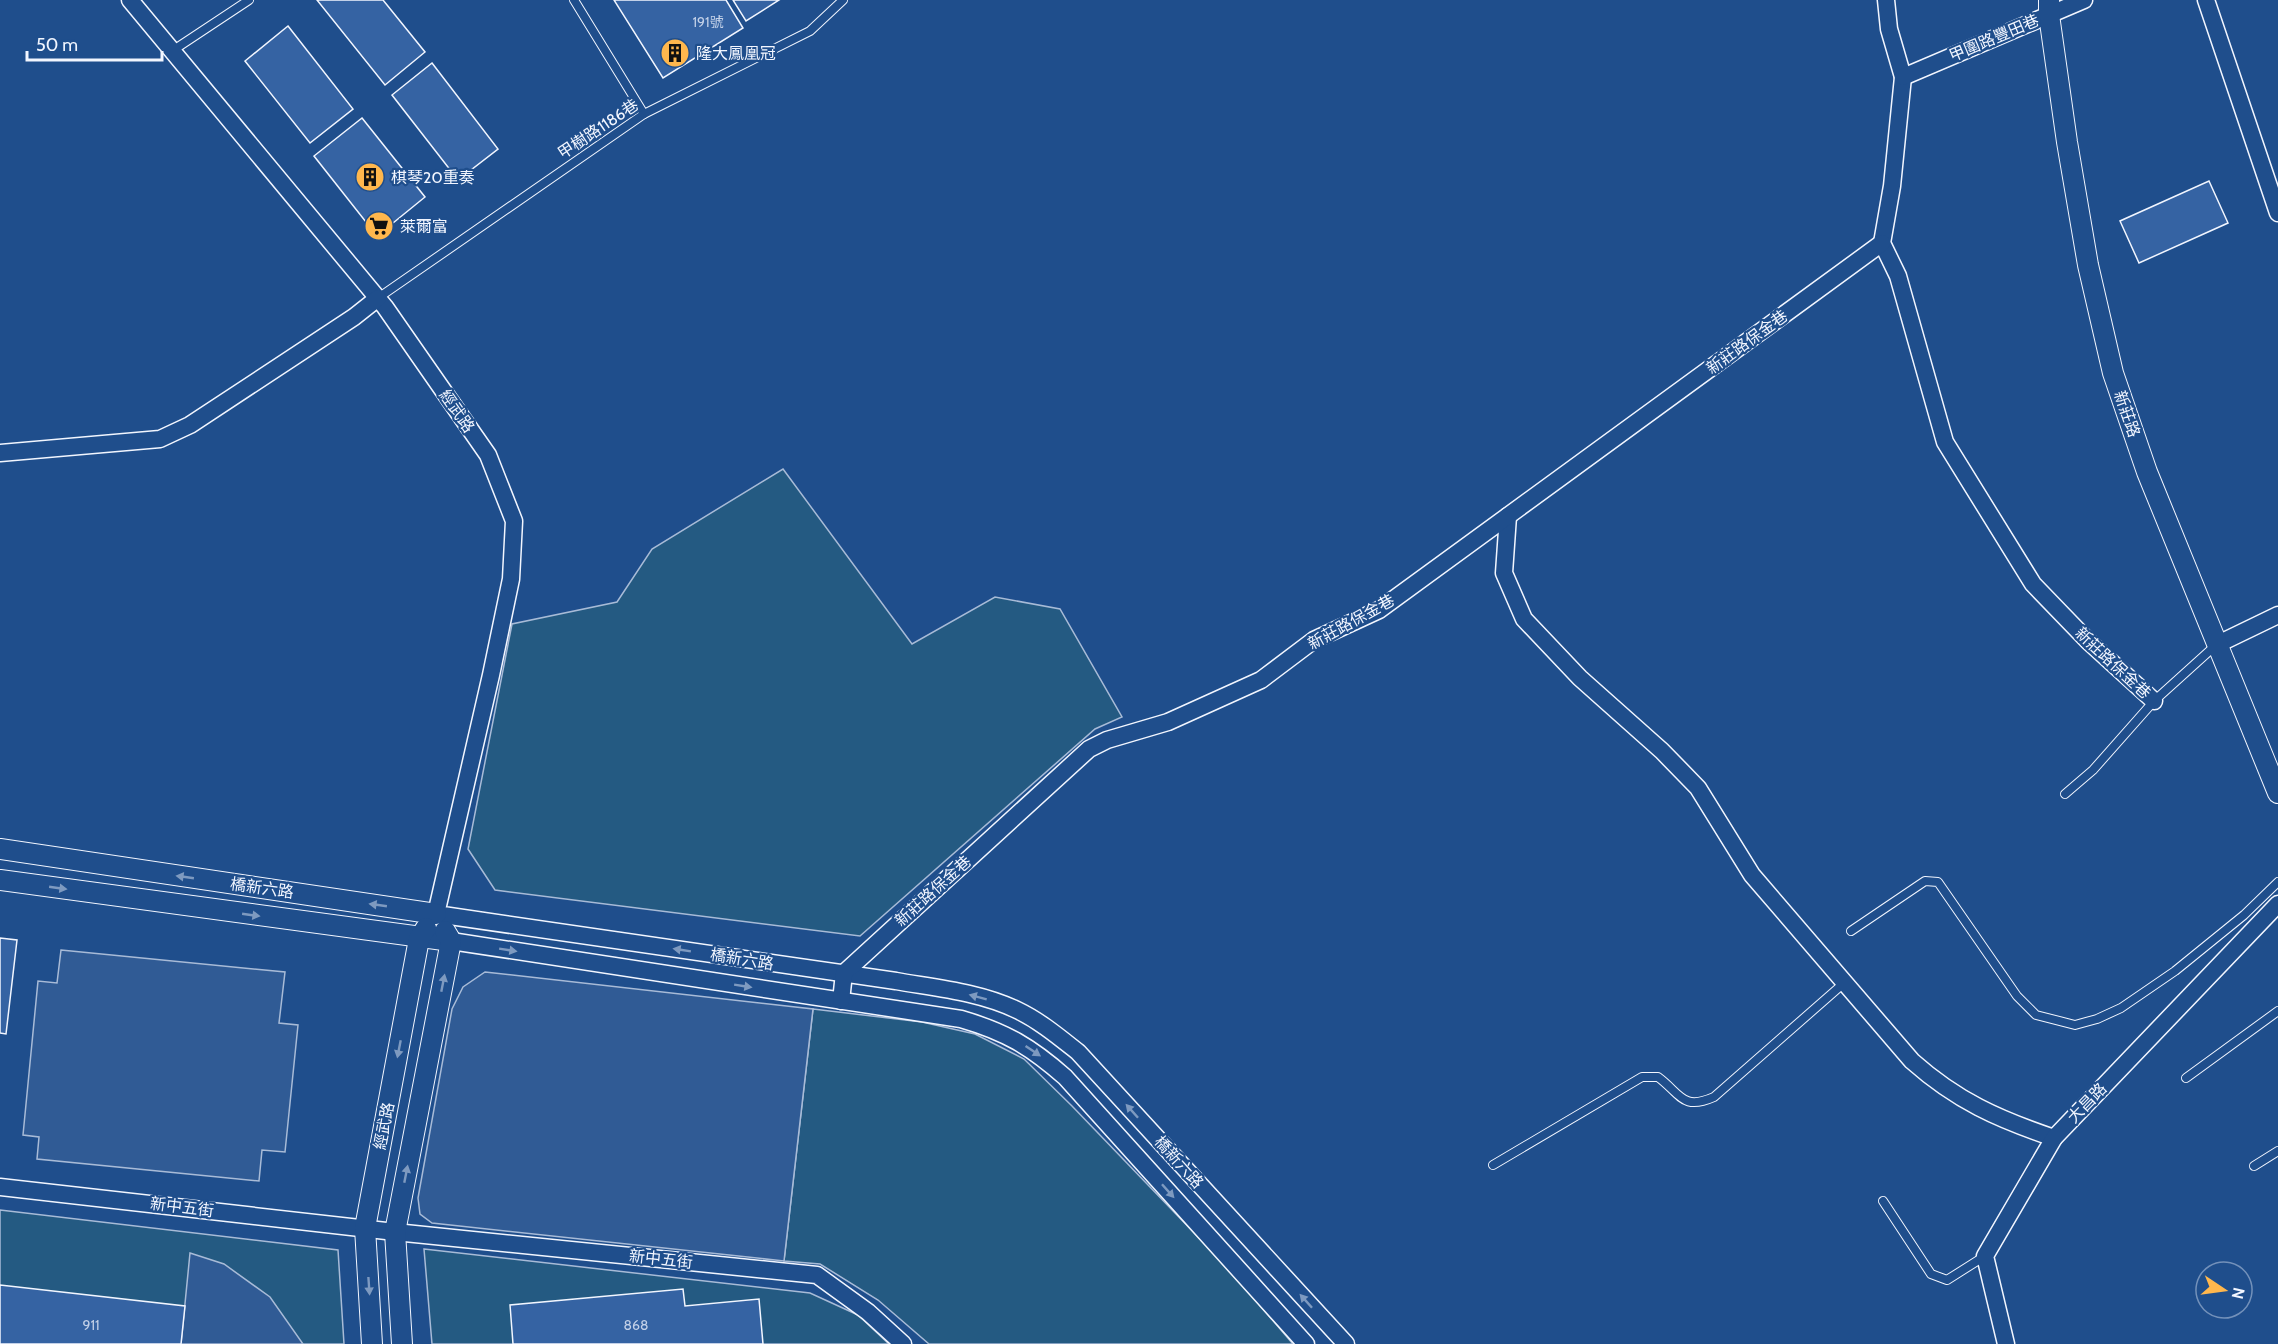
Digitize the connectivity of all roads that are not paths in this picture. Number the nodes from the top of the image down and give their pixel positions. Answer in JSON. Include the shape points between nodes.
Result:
{"nodes":[{"id":1,"x":130,"y":0,"type":"edge"},
{"id":2,"x":249,"y":0,"type":"edge"},
{"id":3,"x":574,"y":0,"type":"edge"},
{"id":4,"x":843,"y":0,"type":"edge"},
{"id":5,"x":1886,"y":0,"type":"edge"},
{"id":6,"x":2084,"y":0,"type":"edge"},
{"id":7,"x":2206,"y":0,"type":"edge"},
{"id":8,"x":2049,"y":8,"type":"edge"},
{"id":9,"x":172,"y":51,"type":"junction"},
{"id":10,"x":1903,"y":77,"type":"junction"},
{"id":11,"x":644,"y":114,"type":"junction"},
{"id":12,"x":2278,"y":213,"type":"edge"},
{"id":13,"x":1882,"y":243,"type":"junction"},
{"id":14,"x":378,"y":298,"type":"junction"},
{"id":15,"x":0,"y":453,"type":"edge"},
{"id":16,"x":1508,"y":516,"type":"junction"},
{"id":17,"x":2278,"y":615,"type":"edge"},
{"id":18,"x":2216,"y":645,"type":"junction"},
{"id":19,"x":2154,"y":701,"type":"junction"},
{"id":20,"x":2278,"y":793,"type":"edge"},
{"id":21,"x":2065,"y":794,"type":"dead end"},
{"id":22,"x":0,"y":849,"type":"edge"},
{"id":23,"x":0,"y":880,"type":"edge"},
{"id":24,"x":2278,"y":882,"type":"edge"},
{"id":25,"x":2278,"y":904,"type":"edge"},
{"id":26,"x":436,"y":914,"type":"junction"},
{"id":27,"x":1851,"y":931,"type":"dead end"},
{"id":28,"x":419,"y":939,"type":"junction"},
{"id":29,"x":451,"y":941,"type":"junction"},
{"id":30,"x":844,"y":973,"type":"junction"},
{"id":31,"x":1844,"y":983,"type":"junction"},
{"id":32,"x":841,"y":1001,"type":"junction"},
{"id":33,"x":2278,"y":1011,"type":"edge"},
{"id":34,"x":2186,"y":1078,"type":"dead end"},
{"id":35,"x":2054,"y":1138,"type":"junction"},
{"id":36,"x":2278,"y":1151,"type":"edge"},
{"id":37,"x":1493,"y":1165,"type":"dead end"},
{"id":38,"x":2254,"y":1166,"type":"dead end"},
{"id":39,"x":0,"y":1187,"type":"edge"},
{"id":40,"x":1883,"y":1201,"type":"dead end"},
{"id":41,"x":365,"y":1228,"type":"junction"},
{"id":42,"x":395,"y":1232,"type":"junction"},
{"id":43,"x":1985,"y":1256,"type":"junction"},
{"id":44,"x":372,"y":1344,"type":"edge"},
{"id":45,"x":402,"y":1344,"type":"edge"},
{"id":46,"x":903,"y":1344,"type":"edge"},
{"id":47,"x":1306,"y":1344,"type":"edge"},
{"id":48,"x":1346,"y":1344,"type":"edge"},
{"id":49,"x":2006,"y":1344,"type":"edge"}],
"edges":[{"from":1,"to":9,"type":"street","name":"經武路"},
{"from":2,"to":9,"type":"lane"},
{"from":3,"to":11,"type":"lane"},
{"from":4,"to":11,"type":"lane","name":"甲樹路1186巷","via":[[810,31]]},
{"from":5,"to":10,"type":"street","via":[[1889,29]]},
{"from":6,"to":8,"type":"street","name":"甲圍路豐田巷"},
{"from":7,"to":12,"type":"street"},
{"from":8,"to":10,"type":"street","name":"甲圍路豐田巷"},
{"from":8,"to":18,"type":"street","name":"新莊路","via":[[2088,265],[2113,374],[2147,472]]},
{"from":9,"to":14,"type":"street","name":"經武路"},
{"from":10,"to":13,"type":"street"},
{"from":11,"to":14,"type":"lane","name":"甲樹路1186巷"},
{"from":13,"to":16,"type":"street","name":"新莊路保金巷"},
{"from":13,"to":19,"type":"street","name":"新莊路保金巷","via":[[1898,276],[1945,442],[2033,584]]},
{"from":14,"to":15,"type":"street","via":[[190,425],[160,439]]},
{"from":14,"to":26,"type":"street","name":"經武路","via":[[488,455],[514,521],[511,579]]},
{"from":16,"to":30,"type":"street","name":"新莊路保金巷","via":[[1379,610],[1314,639],[1261,680],[1168,722],[1089,749]]},
{"from":16,"to":31,"type":"street","via":[[1504,573],[1524,618],[1580,678],[1698,788],[1752,875]]},
{"from":17,"to":18,"type":"street"},
{"from":18,"to":19,"type":"lane"},
{"from":18,"to":20,"type":"street","name":"新莊路"},
{"from":19,"to":21,"type":"lane","via":[[2093,770]]},
{"from":26,"to":22,"type":"street","name":"橋新六路","one_way":true},
{"from":23,"to":28,"type":"street","name":"橋新六路","one_way":true},
{"from":24,"to":27,"type":"lane","via":[[2175,971],[2121,1008],[2075,1025],[2036,1015],[2017,996],[1938,882],[1925,881]]},
{"from":25,"to":35,"type":"street","name":"大昌路"},
{"from":26,"to":28,"type":"street","name":"經武路"},
{"from":26,"to":29,"type":"street"},
{"from":30,"to":26,"type":"street","name":"橋新六路","one_way":true},
{"from":28,"to":29,"type":"street","name":"橋新六路"},
{"from":28,"to":41,"type":"street","name":"經武路","one_way":true},
{"from":29,"to":32,"type":"street","name":"橋新六路","one_way":true},
{"from":42,"to":29,"type":"street","name":"經武路","one_way":true},
{"from":30,"to":32,"type":"street"},
{"from":48,"to":30,"type":"street","name":"橋新六路","one_way":true,"via":[[1078,1052],[1050,1030],[1018,1010],[966,993]]},
{"from":31,"to":35,"type":"street","via":[[1912,1061],[1938,1084],[1960,1099]]},
{"from":31,"to":37,"type":"lane","via":[[1714,1097],[1693,1104],[1658,1077],[1642,1077]]},
{"from":32,"to":47,"type":"street","name":"橋新六路","one_way":true,"via":[[961,1019],[1014,1038],[1038,1053],[1065,1077]]},
{"from":33,"to":34,"type":"lane"},
{"from":35,"to":43,"type":"street","name":"大昌路"},
{"from":36,"to":38,"type":"lane"},
{"from":39,"to":41,"type":"street","name":"新中五街"},
{"from":40,"to":43,"type":"lane","via":[[1931,1274],[1947,1280]]},
{"from":41,"to":42,"type":"street","name":"新中五街"},
{"from":41,"to":44,"type":"street","name":"經武路","one_way":true},
{"from":42,"to":45,"type":"street","name":"經武路"},
{"from":42,"to":46,"type":"street","name":"新中五街","via":[[817,1275],[868,1312]]},
{"from":43,"to":49,"type":"street"}]}
